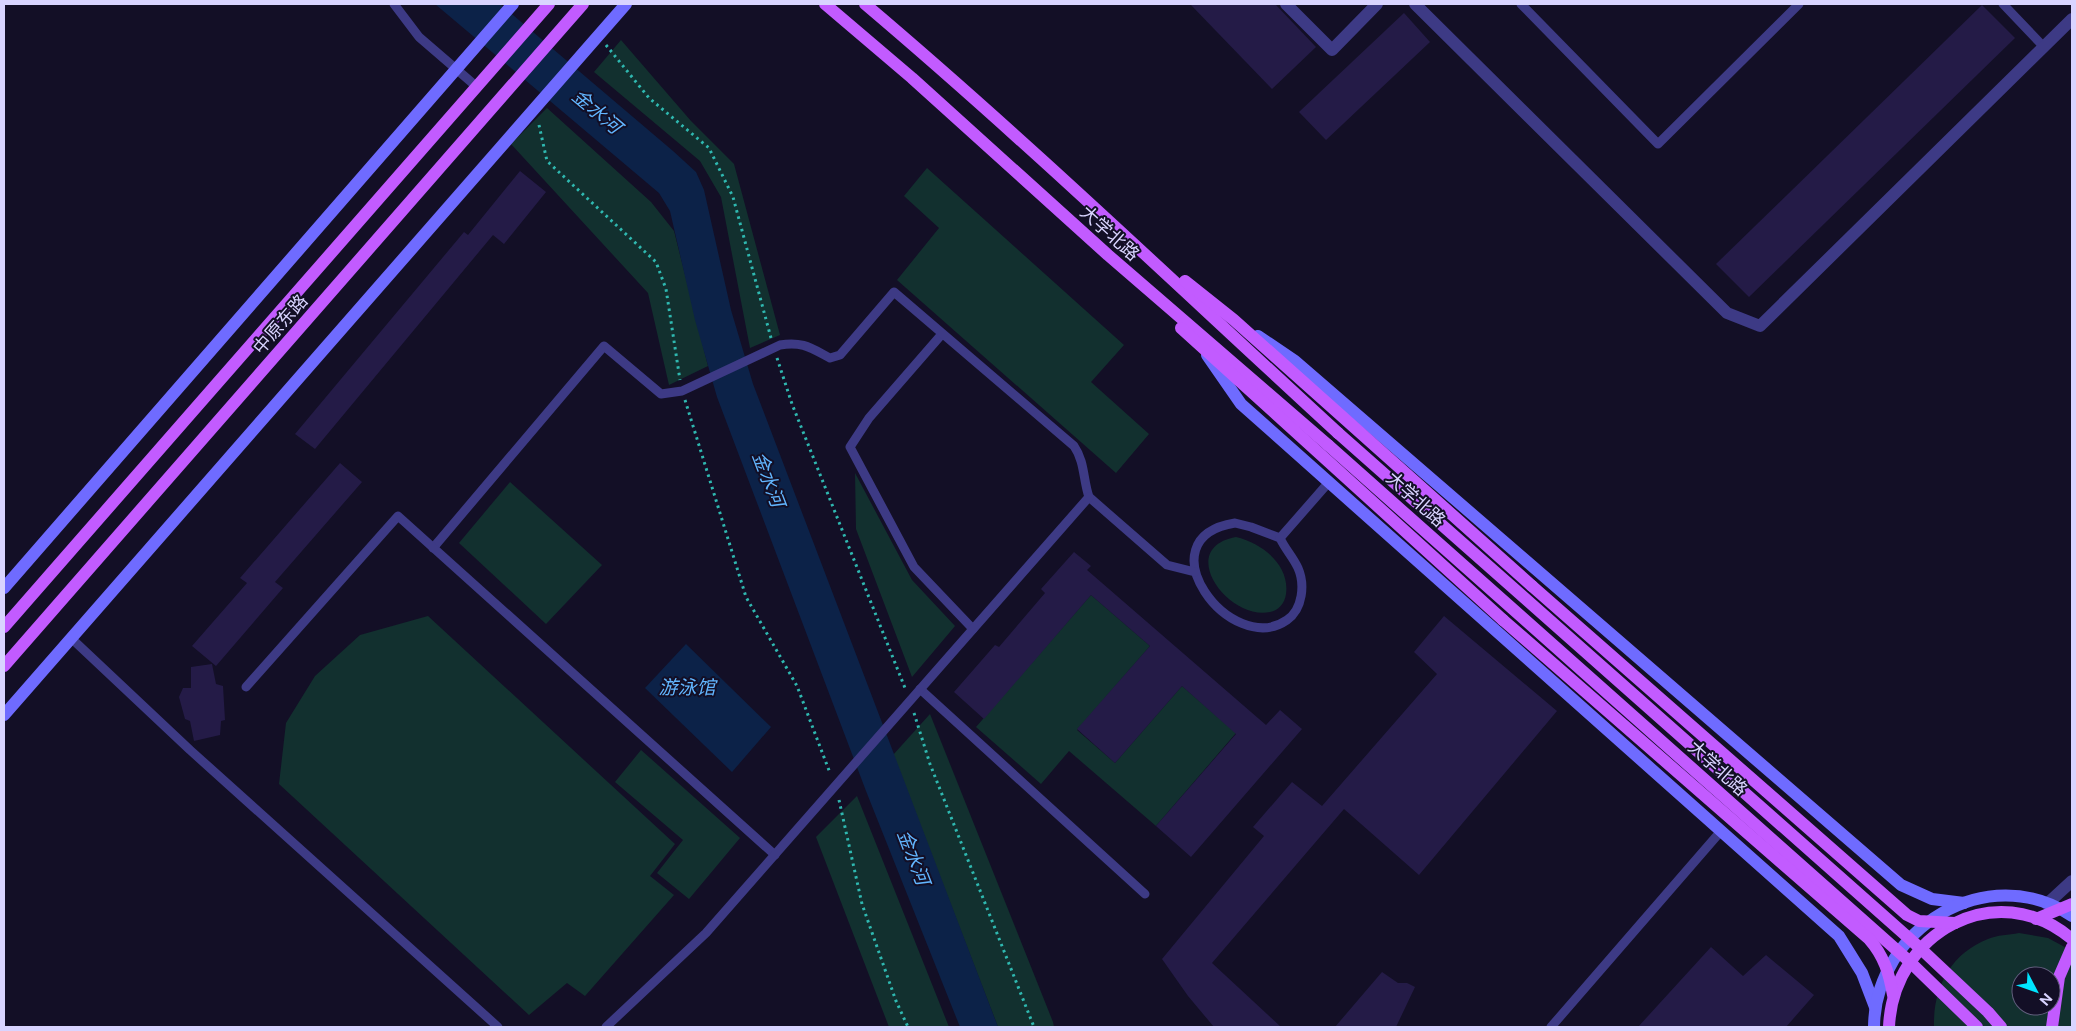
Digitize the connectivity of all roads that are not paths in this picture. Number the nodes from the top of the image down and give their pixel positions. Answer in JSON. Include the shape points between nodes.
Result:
{"nodes":[{"id":1,"x":394,"y":4,"type":"edge"},
{"id":2,"x":513,"y":4,"type":"edge"},
{"id":3,"x":582,"y":4,"type":"edge"},
{"id":4,"x":626,"y":4,"type":"edge"},
{"id":5,"x":825,"y":4,"type":"edge"},
{"id":6,"x":865,"y":4,"type":"edge"},
{"id":7,"x":1286,"y":4,"type":"edge"},
{"id":8,"x":1377,"y":4,"type":"edge"},
{"id":9,"x":1415,"y":4,"type":"edge"},
{"id":10,"x":1521,"y":4,"type":"edge"},
{"id":11,"x":1799,"y":4,"type":"edge"},
{"id":12,"x":2003,"y":4,"type":"edge"},
{"id":13,"x":548,"y":6,"type":"edge"},
{"id":14,"x":2072,"y":19,"type":"edge"},
{"id":15,"x":2044,"y":47,"type":"junction"},
{"id":16,"x":455,"y":70,"type":"junction"},
{"id":17,"x":480,"y":83,"type":"junction"},
{"id":18,"x":1127,"y":237,"type":"junction"},
{"id":19,"x":1108,"y":255,"type":"junction"},
{"id":20,"x":1234,"y":320,"type":"junction"},
{"id":21,"x":942,"y":334,"type":"junction"},
{"id":22,"x":1204,"y":351,"type":"junction"},
{"id":23,"x":1329,"y":482,"type":"junction"},
{"id":24,"x":1089,"y":497,"type":"junction"},
{"id":25,"x":1280,"y":538,"type":"junction"},
{"id":26,"x":433,"y":548,"type":"junction"},
{"id":27,"x":1194,"y":572,"type":"junction"},
{"id":28,"x":4,"y":588,"type":"edge"},
{"id":29,"x":4,"y":627,"type":"edge"},
{"id":30,"x":973,"y":630,"type":"junction"},
{"id":31,"x":71,"y":638,"type":"junction"},
{"id":32,"x":4,"y":666,"type":"edge"},
{"id":33,"x":246,"y":687,"type":"dead end"},
{"id":34,"x":920,"y":689,"type":"junction"},
{"id":35,"x":4,"y":715,"type":"edge"},
{"id":36,"x":1721,"y":831,"type":"junction"},
{"id":37,"x":775,"y":855,"type":"junction"},
{"id":38,"x":2072,"y":881,"type":"edge"},
{"id":39,"x":1145,"y":894,"type":"dead end"},
{"id":40,"x":1964,"y":903,"type":"junction"},
{"id":41,"x":2047,"y":904,"type":"junction"},
{"id":42,"x":2072,"y":904,"type":"edge"},
{"id":43,"x":2072,"y":916,"type":"edge"},
{"id":44,"x":2036,"y":919,"type":"junction"},
{"id":45,"x":1955,"y":923,"type":"junction"},
{"id":46,"x":2072,"y":940,"type":"edge"},
{"id":47,"x":2072,"y":946,"type":"edge"},
{"id":48,"x":1920,"y":948,"type":"junction"},
{"id":49,"x":1893,"y":995,"type":"junction"},
{"id":50,"x":1875,"y":1007,"type":"junction"},
{"id":51,"x":498,"y":1027,"type":"edge"},
{"id":52,"x":606,"y":1027,"type":"edge"},
{"id":53,"x":1551,"y":1027,"type":"edge"},
{"id":54,"x":1874,"y":1027,"type":"edge"},
{"id":55,"x":1889,"y":1027,"type":"edge"},
{"id":56,"x":1977,"y":1027,"type":"edge"},
{"id":57,"x":2000,"y":1027,"type":"edge"},
{"id":58,"x":2052,"y":1027,"type":"edge"}],
"edges":[{"from":1,"to":16,"type":"lane","via":[[418,37]]},
{"from":2,"to":16,"type":"street"},
{"from":3,"to":32,"type":"main road","name":"中原东路"},
{"from":4,"to":31,"type":"street"},
{"from":5,"to":19,"type":"main road","name":"大学北路"},
{"from":6,"to":18,"type":"main road","name":"大学北路"},
{"from":7,"to":8,"type":"street","via":[[1332,50]]},
{"from":9,"to":15,"type":"street","via":[[1727,313],[1760,326]]},
{"from":10,"to":11,"type":"lane","via":[[1658,144]]},
{"from":12,"to":15,"type":"lane"},
{"from":13,"to":17,"type":"main road","name":"中原东路"},
{"from":14,"to":15,"type":"street"},
{"from":16,"to":17,"type":"lane"},
{"from":16,"to":28,"type":"street"},
{"from":17,"to":29,"type":"main road","name":"中原东路"},
{"from":18,"to":20,"type":"main road"},
{"from":18,"to":48,"type":"main road","name":"大学北路","bridge":true,"via":[[1338,432]]},
{"from":19,"to":22,"type":"main road"},
{"from":19,"to":56,"type":"main road","name":"大学北路","bridge":true,"via":[[1328,445],[1909,961]]},
{"from":20,"to":40,"type":"street","via":[[1295,361],[1901,885],[1932,899]]},
{"from":20,"to":45,"type":"main road","bridge":true,"via":[[1907,915],[1919,920]]},
{"from":21,"to":24,"type":"lane","via":[[1074,446],[1082,458]]},
{"from":21,"to":26,"type":"lane","via":[[894,292],[840,355],[830,358],[795,342],[773,347],[682,391],[661,394],[604,346]]},
{"from":21,"to":30,"type":"lane","via":[[869,418],[850,447],[914,567]]},
{"from":22,"to":23,"type":"street","via":[[1241,404]]},
{"from":22,"to":49,"type":"main road","bridge":true,"via":[[1503,620],[1869,939],[1882,954]]},
{"from":23,"to":25,"type":"lane"},
{"from":23,"to":36,"type":"street"},
{"from":24,"to":27,"type":"lane","via":[[1167,565]]},
{"from":24,"to":30,"type":"lane"},
{"from":25,"to":27,"type":"lane","via":[[1251,526],[1235,523],[1219,526],[1207,532],[1198,544]]},
{"from":25,"to":27,"type":"lane","via":[[1297,567],[1302,583],[1299,605],[1292,616],[1279,625],[1267,627],[1241,623],[1212,601]]},
{"from":26,"to":33,"type":"lane","via":[[398,516]]},
{"from":26,"to":37,"type":"lane"},
{"from":30,"to":34,"type":"lane"},
{"from":31,"to":35,"type":"street"},
{"from":31,"to":51,"type":"lane","via":[[190,750]]},
{"from":34,"to":37,"type":"lane"},
{"from":34,"to":39,"type":"lane"},
{"from":36,"to":50,"type":"street","via":[[1839,936],[1862,973]]},
{"from":36,"to":53,"type":"lane"},
{"from":37,"to":52,"type":"lane","via":[[706,934]]},
{"from":38,"to":41,"type":"street"},
{"from":40,"to":41,"type":"street","via":[[2018,897]]},
{"from":40,"to":50,"type":"street","via":[[1932,919],[1905,942],[1886,973]]},
{"from":41,"to":43,"type":"street"},
{"from":42,"to":44,"type":"main road","bridge":true},
{"from":44,"to":45,"type":"main road","via":[[2012,914],[1987,914]]},
{"from":44,"to":46,"type":"main road"},
{"from":45,"to":48,"type":"main road"},
{"from":47,"to":58,"type":"main road","via":[[2059,977]]},
{"from":48,"to":49,"type":"main road","bridge":true,"via":[[1906,966]]},
{"from":48,"to":57,"type":"main road","name":"大学北路","bridge":true},
{"from":49,"to":55,"type":"main road"},
{"from":50,"to":54,"type":"street"}]}
